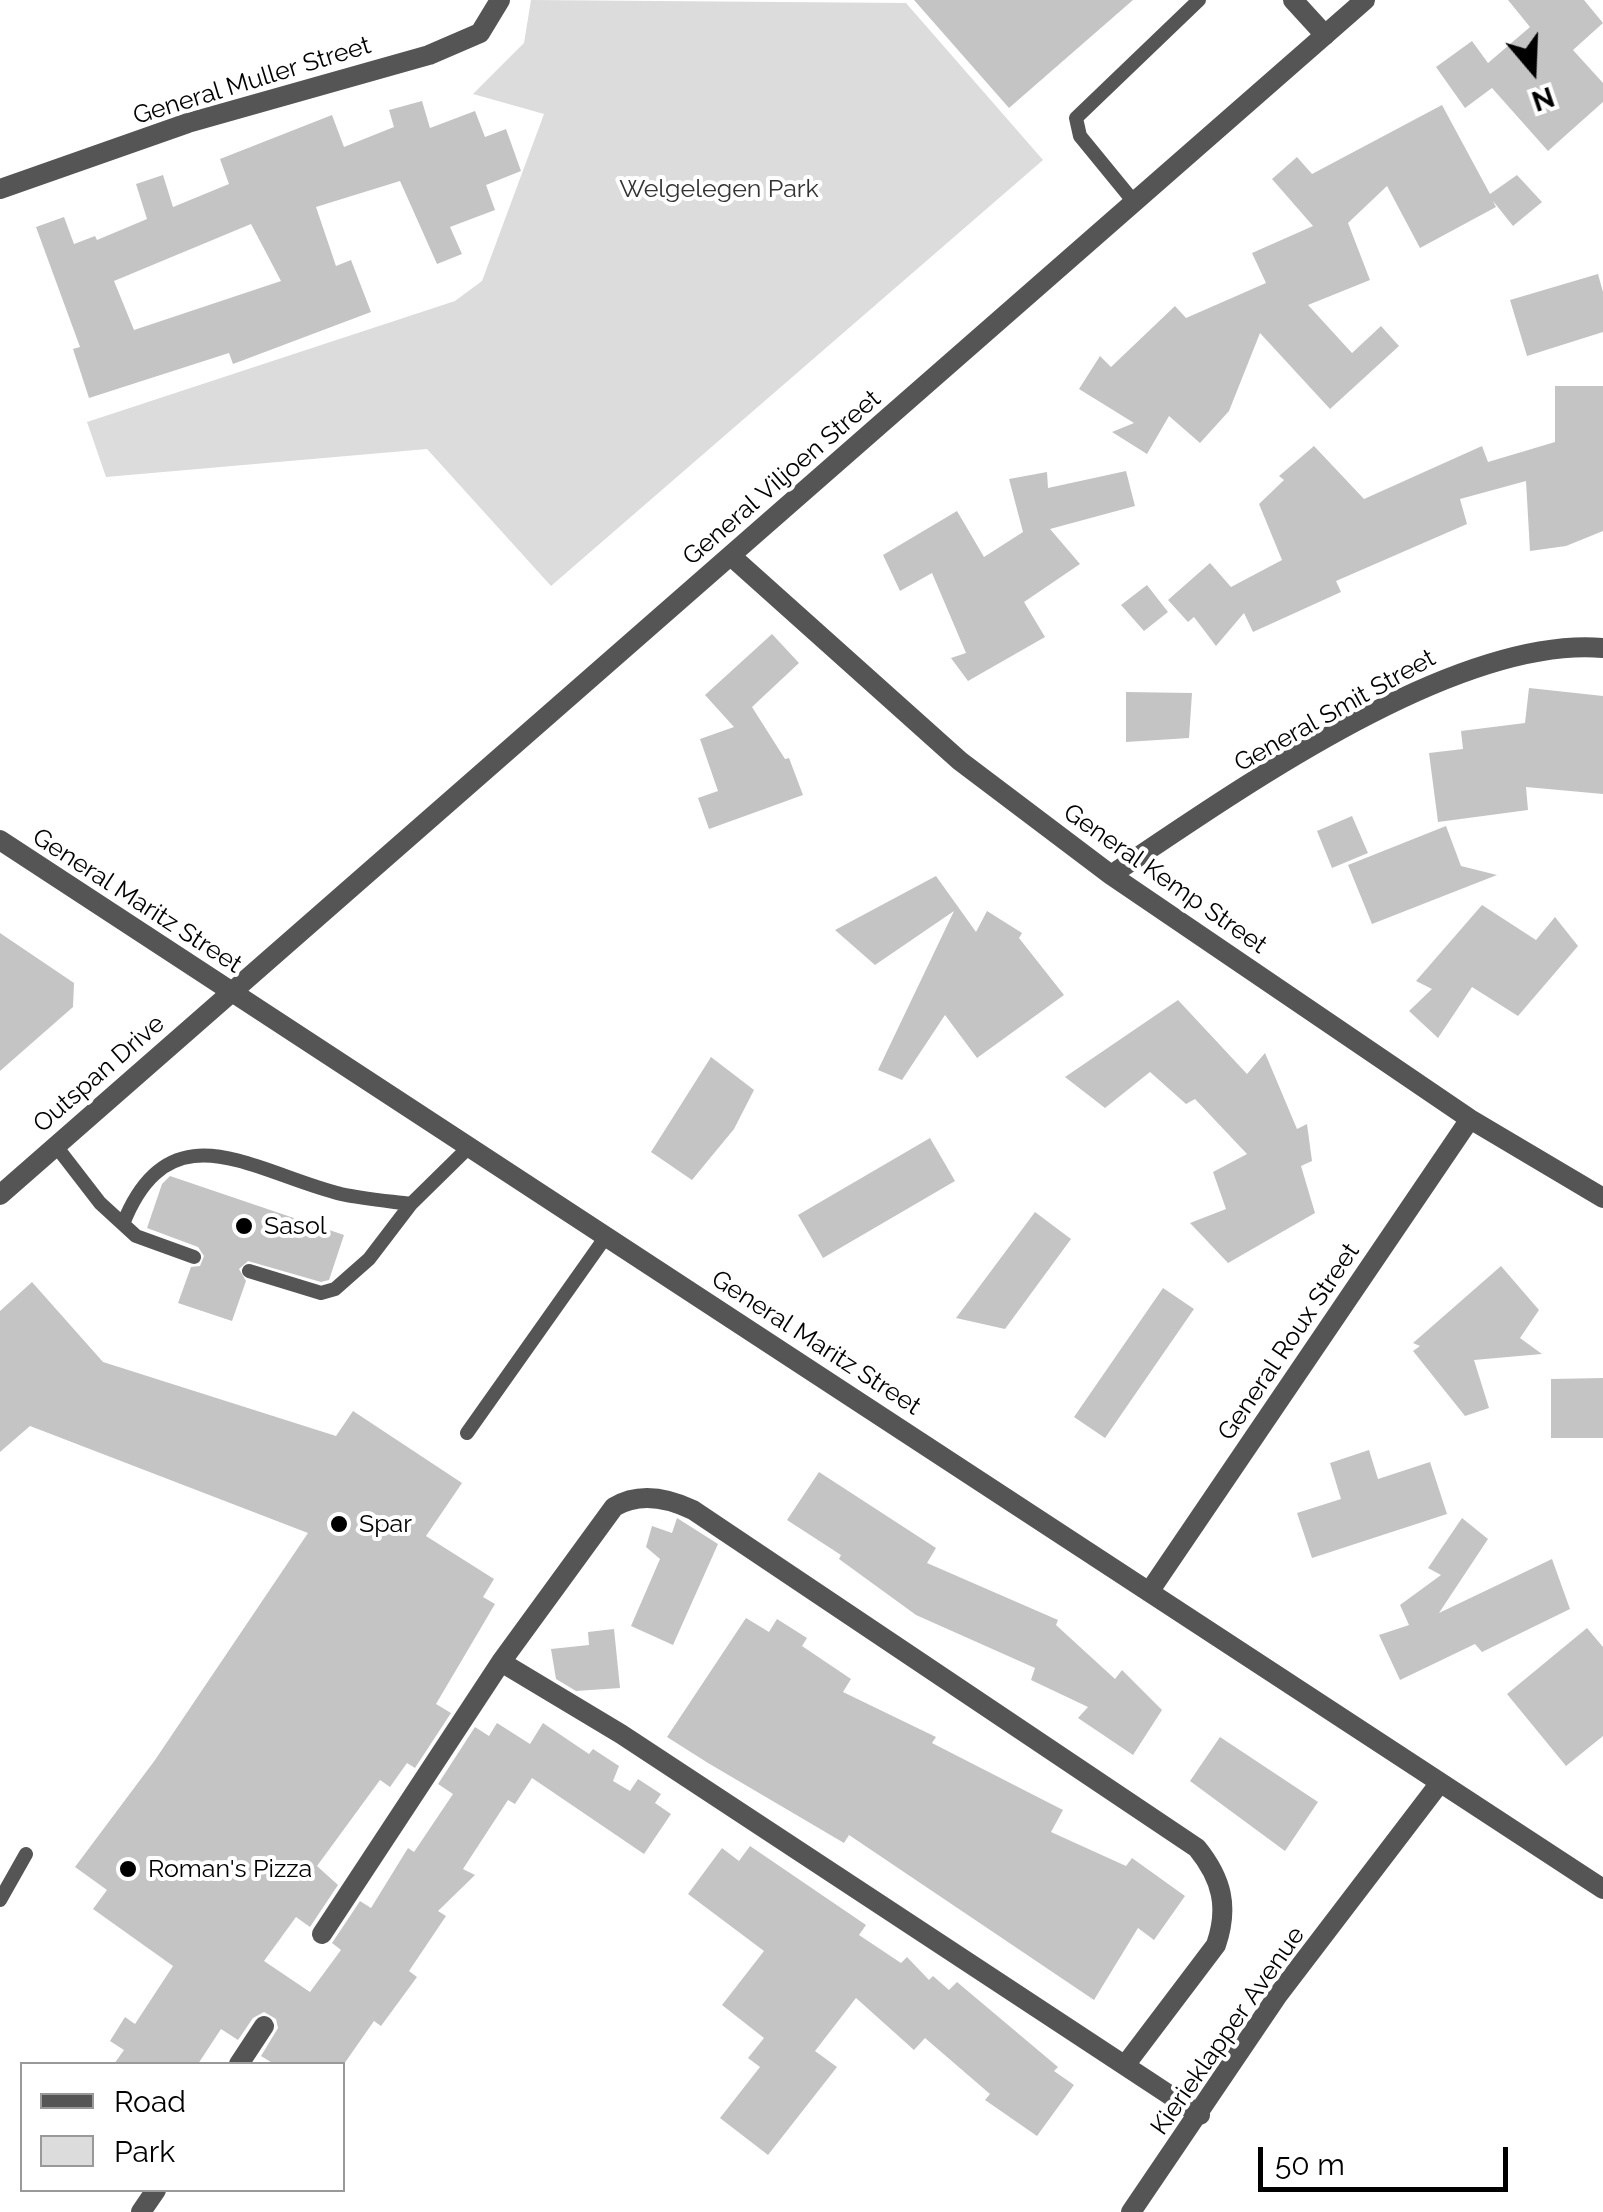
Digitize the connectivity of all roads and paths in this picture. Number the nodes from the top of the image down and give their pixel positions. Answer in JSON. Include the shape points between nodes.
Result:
{"nodes":[{"id":1,"x":500,"y":0,"type":"edge"},
{"id":2,"x":1199,"y":0,"type":"edge"},
{"id":3,"x":1293,"y":0,"type":"edge"},
{"id":4,"x":1365,"y":0,"type":"edge"},
{"id":5,"x":1324,"y":35,"type":"junction"},
{"id":6,"x":0,"y":189,"type":"edge"},
{"id":7,"x":1134,"y":202,"type":"junction"},
{"id":8,"x":731,"y":556,"type":"junction"},
{"id":9,"x":1603,"y":648,"type":"edge"},
{"id":10,"x":0,"y":840,"type":"edge"},
{"id":11,"x":1111,"y":875,"type":"junction"},
{"id":12,"x":232,"y":994,"type":"junction"},
{"id":13,"x":1470,"y":1119,"type":"junction"},
{"id":14,"x":56,"y":1146,"type":"junction"},
{"id":15,"x":468,"y":1148,"type":"junction"},
{"id":16,"x":0,"y":1195,"type":"edge"},
{"id":17,"x":1603,"y":1198,"type":"edge"},
{"id":18,"x":411,"y":1204,"type":"junction"},
{"id":19,"x":123,"y":1224,"type":"junction"},
{"id":20,"x":607,"y":1235,"type":"junction"},
{"id":21,"x":194,"y":1257,"type":"dead end"},
{"id":22,"x":249,"y":1272,"type":"dead end"},
{"id":23,"x":467,"y":1433,"type":"dead end"},
{"id":24,"x":1149,"y":1592,"type":"junction"},
{"id":25,"x":501,"y":1662,"type":"junction"},
{"id":26,"x":1439,"y":1784,"type":"junction"},
{"id":27,"x":26,"y":1854,"type":"dead end"},
{"id":28,"x":1603,"y":1889,"type":"edge"},
{"id":29,"x":0,"y":1900,"type":"edge"},
{"id":30,"x":322,"y":1934,"type":"dead end"},
{"id":31,"x":264,"y":2026,"type":"dead end"},
{"id":32,"x":239,"y":2062,"type":"edge"},
{"id":33,"x":1126,"y":2064,"type":"junction"},
{"id":34,"x":1200,"y":2115,"type":"junction"},
{"id":35,"x":1132,"y":2212,"type":"edge"}],
"edges":[{"from":1,"to":6,"type":"street","name":"General Muller Street","via":[[480,33],[445,49],[188,122]]},
{"from":2,"to":7,"type":"lane","via":[[1076,118],[1080,136]]},
{"from":3,"to":5,"type":"street"},
{"from":4,"to":5,"type":"street","name":"General Viljoen Street"},
{"from":5,"to":7,"type":"street","name":"General Viljoen Street"},
{"from":7,"to":8,"type":"street","name":"General Viljoen Street"},
{"from":8,"to":11,"type":"street","name":"General Kemp Street","via":[[960,760]]},
{"from":8,"to":12,"type":"street","name":"General Viljoen Street"},
{"from":9,"to":11,"type":"street","name":"General Smit Street","via":[[1538,650],[1460,672],[1296,756]]},
{"from":10,"to":12,"type":"street","name":"General Maritz Street"},
{"from":11,"to":13,"type":"street","name":"General Kemp Street"},
{"from":12,"to":14,"type":"street","name":"Outspan Drive"},
{"from":12,"to":15,"type":"street","name":"General Maritz Street"},
{"from":13,"to":17,"type":"street","name":"General Kemp Street"},
{"from":13,"to":24,"type":"street","name":"General Roux Street"},
{"from":14,"to":16,"type":"street","name":"Outspan Drive"},
{"from":14,"to":19,"type":"lane"},
{"from":15,"to":18,"type":"lane"},
{"from":15,"to":20,"type":"street","name":"General Maritz Street"},
{"from":18,"to":19,"type":"lane","via":[[339,1193],[270,1166],[194,1156],[154,1170],[136,1190]]},
{"from":18,"to":22,"type":"lane","via":[[335,1290],[321,1293]]},
{"from":19,"to":21,"type":"lane","via":[[136,1236]]},
{"from":20,"to":23,"type":"lane"},
{"from":20,"to":24,"type":"street","name":"General Maritz Street"},
{"from":24,"to":26,"type":"street","name":"General Maritz Street"},
{"from":25,"to":30,"type":"street"},
{"from":25,"to":33,"type":"street"},
{"from":25,"to":33,"type":"street","via":[[614,1507],[656,1498],[693,1510],[1197,1848],[1208,1862],[1224,1905],[1216,1945]]},
{"from":26,"to":28,"type":"street","name":"General Maritz Street"},
{"from":26,"to":34,"type":"street","name":"Kierieklapper Avenue","via":[[1278,1994]]},
{"from":27,"to":29,"type":"lane"},
{"from":31,"to":32,"type":"street"},
{"from":33,"to":34,"type":"street"},
{"from":34,"to":35,"type":"street","name":"Kierieklapper Avenue"}]}
